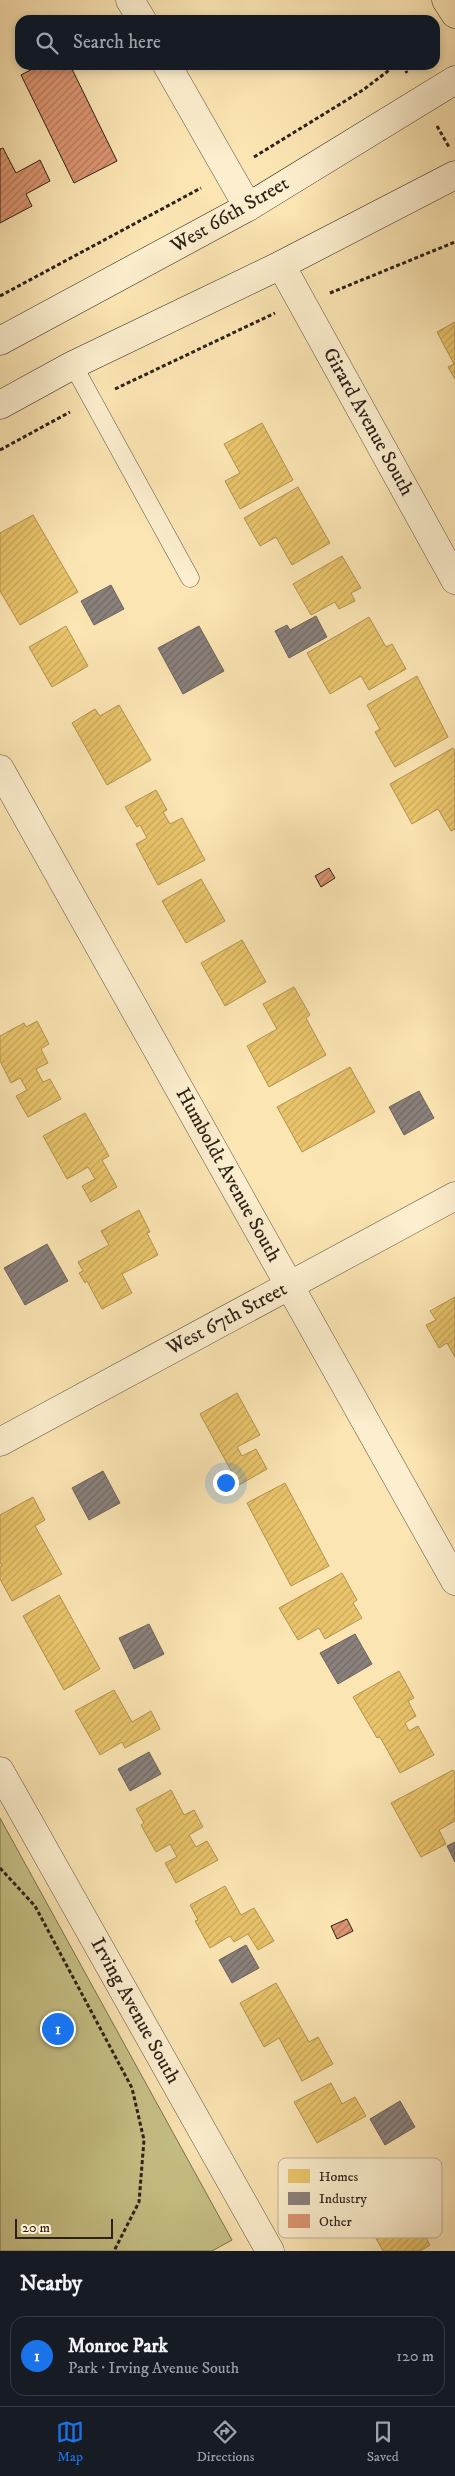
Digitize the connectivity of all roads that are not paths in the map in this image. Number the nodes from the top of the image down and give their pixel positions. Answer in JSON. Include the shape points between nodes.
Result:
{"nodes":[{"id":1,"x":130,"y":0,"type":"edge"},
{"id":2,"x":446,"y":0,"type":"edge"},
{"id":3,"x":455,"y":14,"type":"edge"},
{"id":4,"x":139,"y":15,"type":"edge"},
{"id":5,"x":170,"y":70,"type":"edge"},
{"id":6,"x":455,"y":80,"type":"edge"},
{"id":7,"x":455,"y":175,"type":"edge"},
{"id":8,"x":248,"y":207,"type":"junction"},
{"id":9,"x":281,"y":264,"type":"junction"},
{"id":10,"x":0,"y":341,"type":"edge"},
{"id":11,"x":73,"y":365,"type":"junction"},
{"id":12,"x":0,"y":405,"type":"edge"},
{"id":13,"x":190,"y":578,"type":"dead end"},
{"id":14,"x":455,"y":580,"type":"edge"},
{"id":15,"x":0,"y":769,"type":"edge"},
{"id":16,"x":455,"y":1196,"type":"edge"},
{"id":17,"x":290,"y":1285,"type":"junction"},
{"id":18,"x":0,"y":1442,"type":"edge"},
{"id":19,"x":455,"y":1580,"type":"edge"},
{"id":20,"x":0,"y":1771,"type":"edge"},
{"id":21,"x":270,"y":2251,"type":"edge"}],
"edges":[{"from":1,"to":4,"type":"street"},
{"from":2,"to":3,"type":"highway"},
{"from":5,"to":8,"type":"street"},
{"from":6,"to":8,"type":"street","name":"West 66th Street"},
{"from":7,"to":9,"type":"street"},
{"from":8,"to":10,"type":"street","name":"West 66th Street"},
{"from":9,"to":11,"type":"street"},
{"from":9,"to":14,"type":"street","name":"Girard Avenue South"},
{"from":11,"to":12,"type":"street"},
{"from":11,"to":13,"type":"lane"},
{"from":15,"to":17,"type":"street","name":"Humboldt Avenue South"},
{"from":16,"to":17,"type":"street","name":"West 67th Street"},
{"from":17,"to":18,"type":"street","name":"West 67th Street"},
{"from":17,"to":19,"type":"street","name":"Humboldt Avenue South"},
{"from":20,"to":21,"type":"street","name":"Irving Avenue South"}]}
